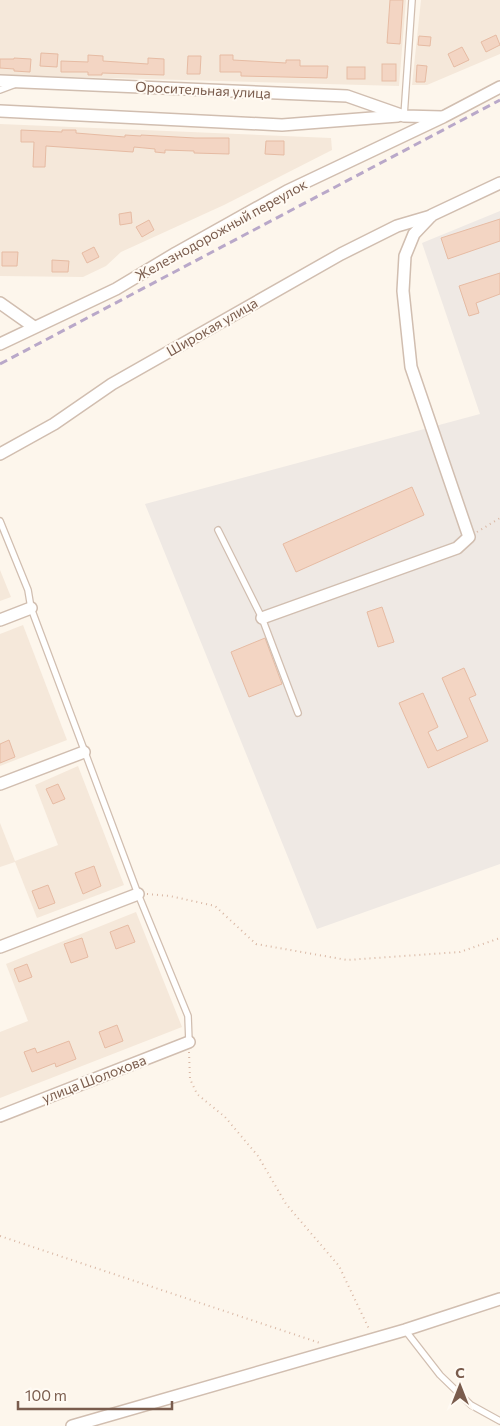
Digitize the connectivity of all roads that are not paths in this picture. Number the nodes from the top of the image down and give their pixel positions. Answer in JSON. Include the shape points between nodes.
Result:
{"nodes":[{"id":1,"x":412,"y":0,"type":"edge"},
{"id":2,"x":0,"y":81,"type":"edge"},
{"id":3,"x":23,"y":82,"type":"junction"},
{"id":4,"x":500,"y":87,"type":"edge"},
{"id":5,"x":0,"y":90,"type":"edge"},
{"id":6,"x":0,"y":111,"type":"edge"},
{"id":7,"x":404,"y":116,"type":"junction"},
{"id":8,"x":444,"y":118,"type":"junction"},
{"id":9,"x":500,"y":183,"type":"edge"},
{"id":10,"x":432,"y":215,"type":"junction"},
{"id":11,"x":0,"y":302,"type":"edge"},
{"id":12,"x":34,"y":327,"type":"junction"},
{"id":13,"x":0,"y":344,"type":"edge"},
{"id":14,"x":0,"y":454,"type":"edge"},
{"id":15,"x":0,"y":521,"type":"edge"},
{"id":16,"x":218,"y":530,"type":"dead end"},
{"id":17,"x":31,"y":608,"type":"junction"},
{"id":18,"x":262,"y":618,"type":"junction"},
{"id":19,"x":0,"y":620,"type":"edge"},
{"id":20,"x":298,"y":713,"type":"dead end"},
{"id":21,"x":84,"y":752,"type":"junction"},
{"id":22,"x":0,"y":784,"type":"edge"},
{"id":23,"x":138,"y":894,"type":"junction"},
{"id":24,"x":0,"y":947,"type":"edge"},
{"id":25,"x":189,"y":1042,"type":"joint"},
{"id":26,"x":0,"y":1116,"type":"edge"},
{"id":27,"x":500,"y":1299,"type":"edge"},
{"id":28,"x":405,"y":1330,"type":"junction"},
{"id":29,"x":500,"y":1421,"type":"edge"},
{"id":30,"x":72,"y":1426,"type":"edge"}],
"edges":[{"from":1,"to":7,"type":"lane"},
{"from":2,"to":3,"type":"street","name":"Оросительная улица"},
{"from":3,"to":5,"type":"lane"},
{"from":3,"to":7,"type":"street","name":"Оросительная улица","via":[[346,96]]},
{"from":4,"to":8,"type":"street"},
{"from":6,"to":7,"type":"street","name":"Оросительная улица","via":[[282,125]]},
{"from":7,"to":8,"type":"street","name":"Оросительная улица"},
{"from":8,"to":12,"type":"street","name":"Железнодорожный переулок","via":[[287,191],[116,289]]},
{"from":9,"to":10,"type":"street"},
{"from":10,"to":14,"type":"street","name":"Широкая улица","via":[[397,226],[342,254],[112,384],[54,424]]},
{"from":10,"to":18,"type":"street","via":[[414,234],[405,256],[403,291],[411,368],[469,537],[456,548]]},
{"from":11,"to":12,"type":"street"},
{"from":12,"to":13,"type":"street","name":"Железнодорожный переулок"},
{"from":15,"to":17,"type":"lane","via":[[28,590]]},
{"from":16,"to":18,"type":"lane"},
{"from":17,"to":19,"type":"street"},
{"from":17,"to":21,"type":"lane"},
{"from":18,"to":20,"type":"lane"},
{"from":21,"to":22,"type":"street"},
{"from":21,"to":23,"type":"lane"},
{"from":23,"to":24,"type":"street"},
{"from":23,"to":25,"type":"lane","via":[[188,1016]]},
{"from":25,"to":26,"type":"street","name":"улица Шолохова"},
{"from":27,"to":28,"type":"street"},
{"from":28,"to":29,"type":"lane","via":[[440,1375],[472,1405]]},
{"from":28,"to":30,"type":"street"}]}
